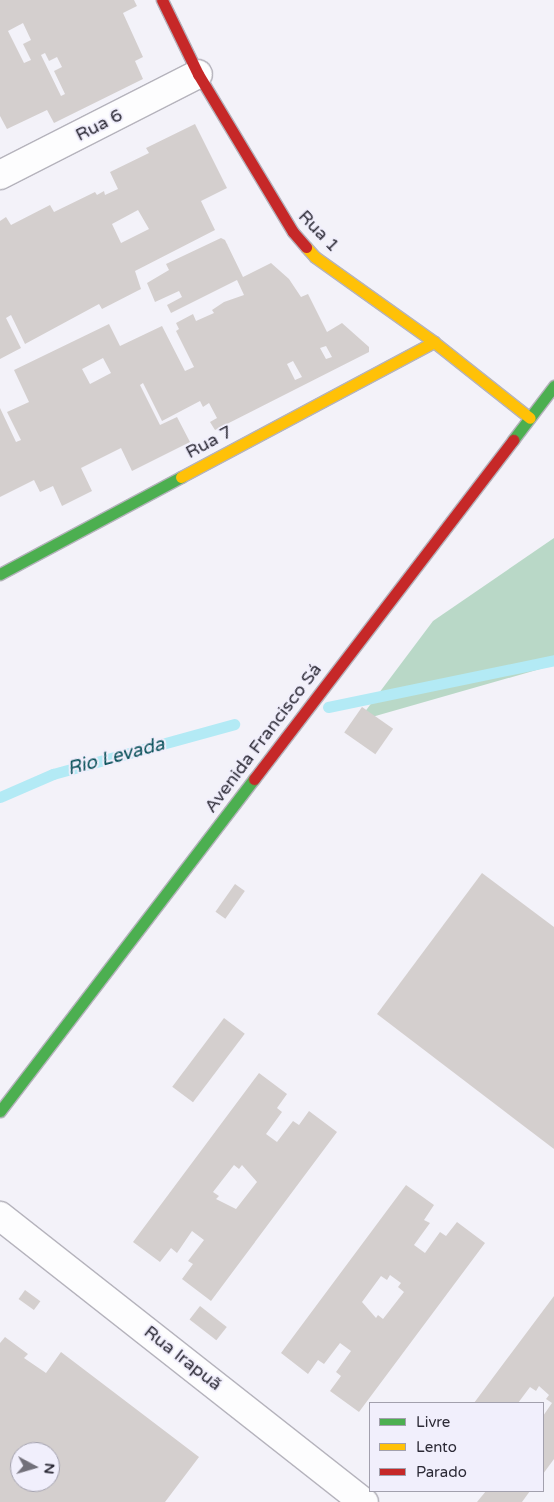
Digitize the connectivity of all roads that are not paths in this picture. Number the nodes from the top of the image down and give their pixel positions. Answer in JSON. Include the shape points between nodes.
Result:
{"nodes":[{"id":1,"x":162,"y":0,"type":"edge"},
{"id":2,"x":198,"y":74,"type":"junction"},
{"id":3,"x":0,"y":175,"type":"edge"},
{"id":4,"x":434,"y":342,"type":"junction"},
{"id":5,"x":554,"y":386,"type":"edge"},
{"id":6,"x":530,"y":418,"type":"junction"},
{"id":7,"x":0,"y":574,"type":"edge"},
{"id":8,"x":0,"y":1112,"type":"edge"},
{"id":9,"x":0,"y":1216,"type":"edge"},
{"id":10,"x":364,"y":1502,"type":"edge"}],
"edges":[{"from":1,"to":2,"type":"street","name":"Rua 1"},
{"from":2,"to":3,"type":"street","name":"Rua 6"},
{"from":2,"to":4,"type":"street","name":"Rua 1","via":[[293,232],[316,257]]},
{"from":4,"to":6,"type":"street","name":"Rua 1"},
{"from":4,"to":7,"type":"street","name":"Rua 7"},
{"from":5,"to":6,"type":"street","name":"Avenida Francisco Sá"},
{"from":6,"to":8,"type":"street","name":"Avenida Francisco Sá"},
{"from":9,"to":10,"type":"street","name":"Rua Irapuã"}]}
